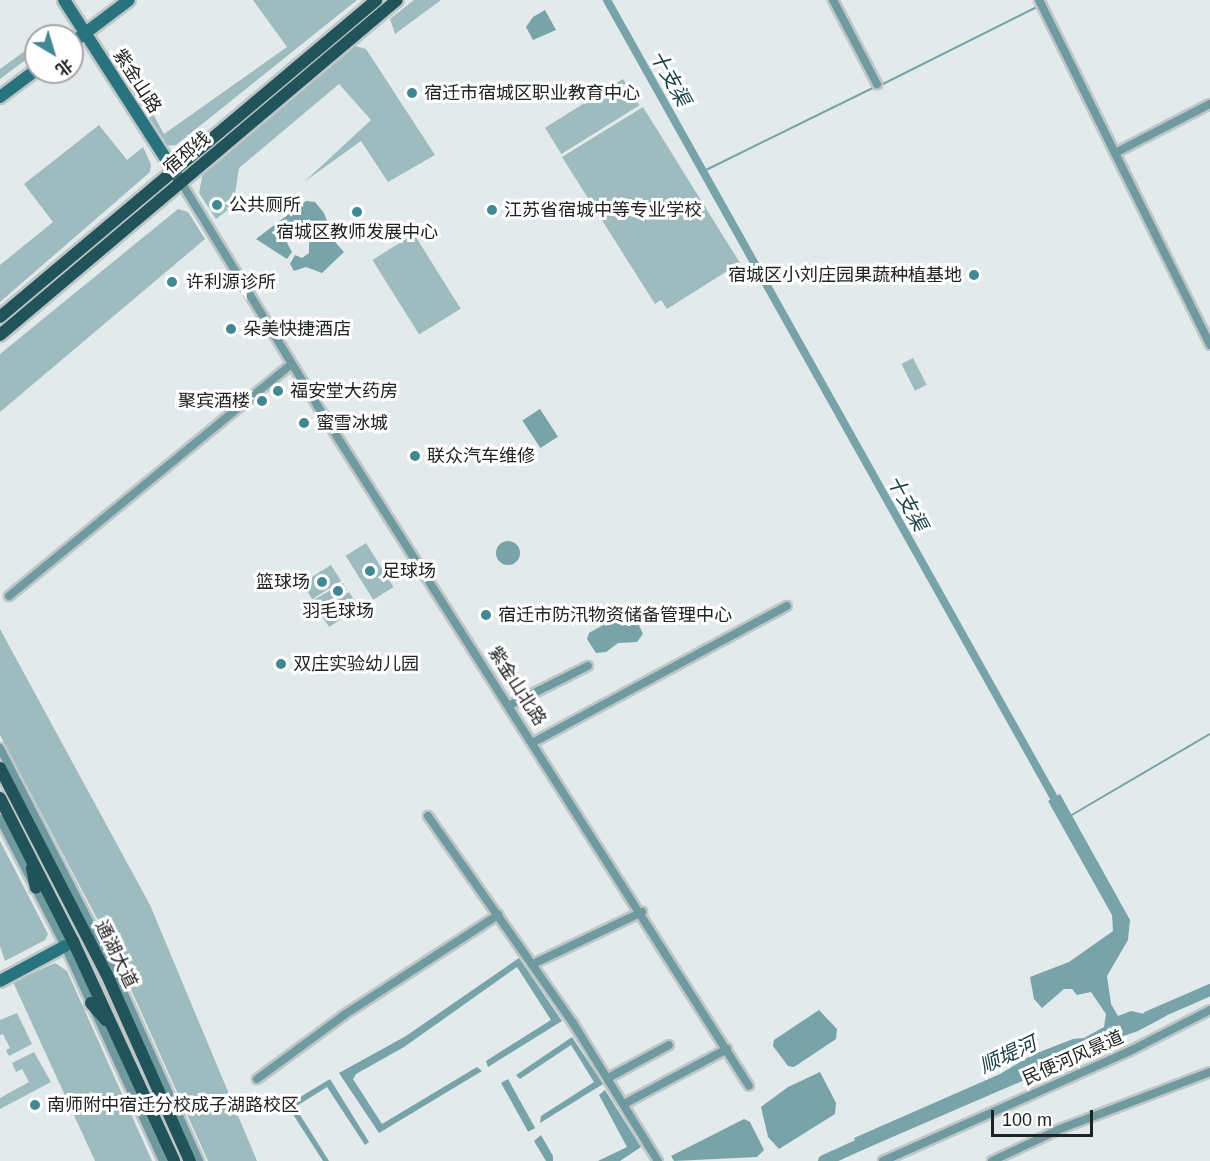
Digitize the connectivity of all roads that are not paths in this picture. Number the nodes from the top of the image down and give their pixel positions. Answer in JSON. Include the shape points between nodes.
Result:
{"nodes":[{"id":1,"x":64,"y":0,"type":"edge"},
{"id":2,"x":129,"y":0,"type":"edge"},
{"id":3,"x":376,"y":0,"type":"edge"},
{"id":4,"x":397,"y":0,"type":"edge"},
{"id":5,"x":833,"y":0,"type":"edge"},
{"id":6,"x":1039,"y":0,"type":"edge"},
{"id":7,"x":85,"y":33,"type":"junction"},
{"id":8,"x":24,"y":79,"type":"edge"},
{"id":9,"x":877,"y":84,"type":"dead end"},
{"id":10,"x":0,"y":97,"type":"edge"},
{"id":11,"x":1210,"y":104,"type":"edge"},
{"id":12,"x":1118,"y":152,"type":"junction"},
{"id":13,"x":172,"y":170,"type":"junction"},
{"id":14,"x":181,"y":182,"type":"junction"},
{"id":15,"x":0,"y":317,"type":"edge"},
{"id":16,"x":0,"y":335,"type":"edge"},
{"id":17,"x":1210,"y":345,"type":"edge"},
{"id":18,"x":291,"y":364,"type":"junction"},
{"id":19,"x":9,"y":596,"type":"dead end"},
{"id":20,"x":787,"y":606,"type":"dead end"},
{"id":21,"x":588,"y":666,"type":"dead end"},
{"id":22,"x":510,"y":705,"type":"junction"},
{"id":23,"x":534,"y":742,"type":"junction"},
{"id":24,"x":0,"y":748,"type":"edge"},
{"id":25,"x":0,"y":768,"type":"edge"},
{"id":26,"x":0,"y":798,"type":"edge"},
{"id":27,"x":428,"y":816,"type":"dead end"},
{"id":28,"x":0,"y":819,"type":"edge"},
{"id":29,"x":30,"y":855,"type":"junction"},
{"id":30,"x":36,"y":888,"type":"junction"},
{"id":31,"x":642,"y":912,"type":"junction"},
{"id":32,"x":498,"y":915,"type":"junction"},
{"id":33,"x":63,"y":943,"type":"junction"},
{"id":34,"x":533,"y":964,"type":"junction"},
{"id":35,"x":0,"y":972,"type":"edge"},
{"id":36,"x":0,"y":981,"type":"edge"},
{"id":37,"x":91,"y":1003,"type":"junction"},
{"id":38,"x":1210,"y":1010,"type":"edge"},
{"id":39,"x":116,"y":1032,"type":"junction"},
{"id":40,"x":669,"y":1045,"type":"dead end"},
{"id":41,"x":727,"y":1049,"type":"junction"},
{"id":42,"x":1210,"y":1072,"type":"edge"},
{"id":43,"x":256,"y":1078,"type":"dead end"},
{"id":44,"x":608,"y":1078,"type":"junction"},
{"id":45,"x":749,"y":1086,"type":"dead end"},
{"id":46,"x":624,"y":1104,"type":"junction"},
{"id":47,"x":163,"y":1161,"type":"edge"},
{"id":48,"x":174,"y":1161,"type":"edge"},
{"id":49,"x":190,"y":1161,"type":"edge"},
{"id":50,"x":199,"y":1161,"type":"edge"},
{"id":51,"x":658,"y":1161,"type":"edge"},
{"id":52,"x":883,"y":1161,"type":"edge"},
{"id":53,"x":992,"y":1161,"type":"edge"}],
"edges":[{"from":1,"to":7,"type":"street","name":"紫金山路"},
{"from":2,"to":7,"type":"street"},
{"from":3,"to":13,"type":"main road","name":"宿邳线"},
{"from":4,"to":14,"type":"main road","name":"宿邳线"},
{"from":5,"to":9,"type":"street"},
{"from":6,"to":12,"type":"street"},
{"from":7,"to":13,"type":"street","name":"紫金山路"},
{"from":8,"to":10,"type":"street"},
{"from":11,"to":12,"type":"street"},
{"from":12,"to":17,"type":"street"},
{"from":13,"to":14,"type":"street","name":"紫金山路"},
{"from":13,"to":15,"type":"main road","name":"宿邳线"},
{"from":14,"to":16,"type":"main road","name":"宿邳线"},
{"from":14,"to":18,"type":"street","name":"紫金山北路"},
{"from":18,"to":19,"type":"street"},
{"from":18,"to":22,"type":"street","name":"紫金山北路"},
{"from":20,"to":23,"type":"street"},
{"from":21,"to":22,"type":"street"},
{"from":22,"to":23,"type":"street","name":"紫金山北路"},
{"from":23,"to":31,"type":"street","name":"紫金山北路"},
{"from":24,"to":50,"type":"street","via":[[107,956]]},
{"from":25,"to":49,"type":"main road","name":"通湖大道","via":[[107,975]]},
{"from":26,"to":29,"type":"main road","name":"通湖大道"},
{"from":27,"to":32,"type":"street"},
{"from":28,"to":30,"type":"street"},
{"from":29,"to":30,"type":"main road"},
{"from":29,"to":39,"type":"main road","name":"通湖大道"},
{"from":30,"to":33,"type":"street"},
{"from":31,"to":34,"type":"street"},
{"from":31,"to":41,"type":"street","name":"紫金山北路"},
{"from":32,"to":34,"type":"street"},
{"from":32,"to":43,"type":"street","via":[[344,1015]]},
{"from":33,"to":35,"type":"street"},
{"from":33,"to":36,"type":"street"},
{"from":33,"to":37,"type":"street"},
{"from":34,"to":44,"type":"street"},
{"from":37,"to":39,"type":"main road"},
{"from":37,"to":47,"type":"street"},
{"from":38,"to":52,"type":"street","name":"民便河风景道","via":[[1130,1051]]},
{"from":39,"to":48,"type":"main road","name":"通湖大道"},
{"from":40,"to":44,"type":"street"},
{"from":41,"to":45,"type":"street","name":"紫金山北路"},
{"from":41,"to":46,"type":"street"},
{"from":42,"to":53,"type":"street","via":[[1060,1129]]},
{"from":44,"to":46,"type":"street"},
{"from":46,"to":51,"type":"street"}]}
